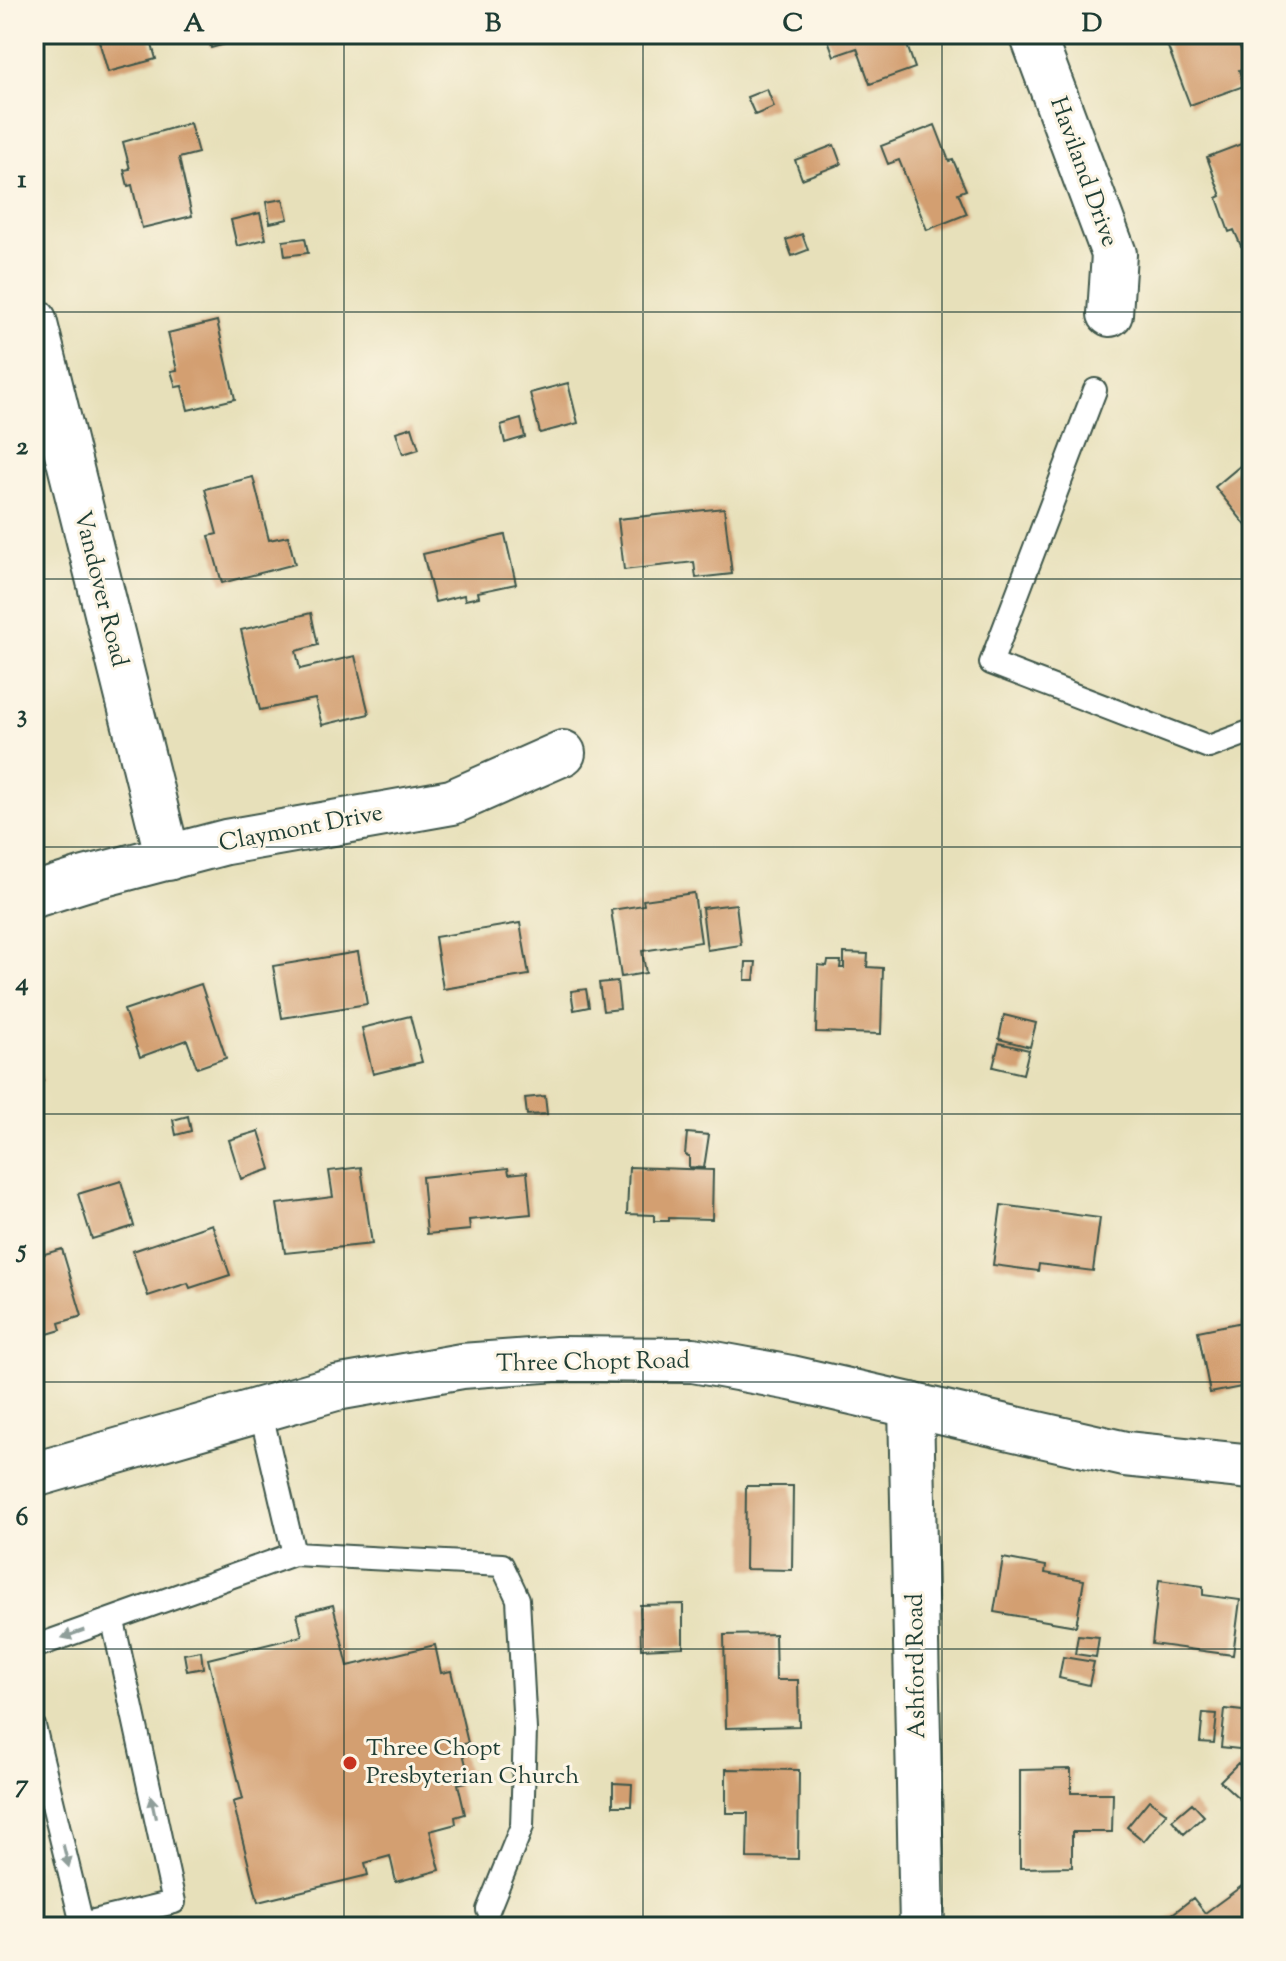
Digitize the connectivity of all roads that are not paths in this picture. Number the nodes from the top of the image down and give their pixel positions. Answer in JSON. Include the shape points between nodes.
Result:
{"nodes":[{"id":1,"x":1032,"y":34,"type":"edge"},
{"id":2,"x":1110,"y":314,"type":"dead end"},
{"id":3,"x":34,"y":320,"type":"edge"},
{"id":4,"x":1095,"y":390,"type":"dead end"},
{"id":5,"x":1252,"y":731,"type":"edge"},
{"id":6,"x":563,"y":753,"type":"dead end"},
{"id":7,"x":168,"y":858,"type":"junction"},
{"id":8,"x":34,"y":895,"type":"edge"},
{"id":9,"x":911,"y":1405,"type":"junction"},
{"id":10,"x":260,"y":1409,"type":"junction"},
{"id":11,"x":1252,"y":1467,"type":"edge"},
{"id":12,"x":34,"y":1475,"type":"edge"},
{"id":13,"x":294,"y":1554,"type":"junction"},
{"id":14,"x":113,"y":1621,"type":"junction"},
{"id":15,"x":34,"y":1647,"type":"edge"},
{"id":16,"x":34,"y":1726,"type":"edge"},
{"id":17,"x":488,"y":1910,"type":"dead end"},
{"id":18,"x":922,"y":1927,"type":"edge"}],
"edges":[{"from":1,"to":2,"type":"street","name":"Haviland Drive","via":[[1114,254]]},
{"from":3,"to":7,"type":"street","name":"Vandover Road"},
{"from":4,"to":5,"type":"lane","via":[[991,663],[1209,747]]},
{"from":6,"to":7,"type":"street","name":"Claymont Drive","via":[[452,802],[288,829]]},
{"from":7,"to":8,"type":"street","name":"Claymont Drive"},
{"from":9,"to":10,"type":"street","name":"Three Chopt Road","via":[[693,1360],[557,1359],[462,1366],[336,1388]]},
{"from":9,"to":11,"type":"street","name":"Three Chopt Road","via":[[1125,1454]]},
{"from":9,"to":18,"type":"street","name":"Ashford Road"},
{"from":10,"to":12,"type":"street","name":"Three Chopt Road"},
{"from":10,"to":13,"type":"lane"},
{"from":13,"to":14,"type":"lane"},
{"from":13,"to":17,"type":"lane","via":[[502,1565],[518,1599],[525,1730],[522,1826]]},
{"from":14,"to":15,"type":"lane","one_way":true},
{"from":16,"to":14,"type":"lane","one_way":true,"via":[[82,1924],[174,1902]]}]}
